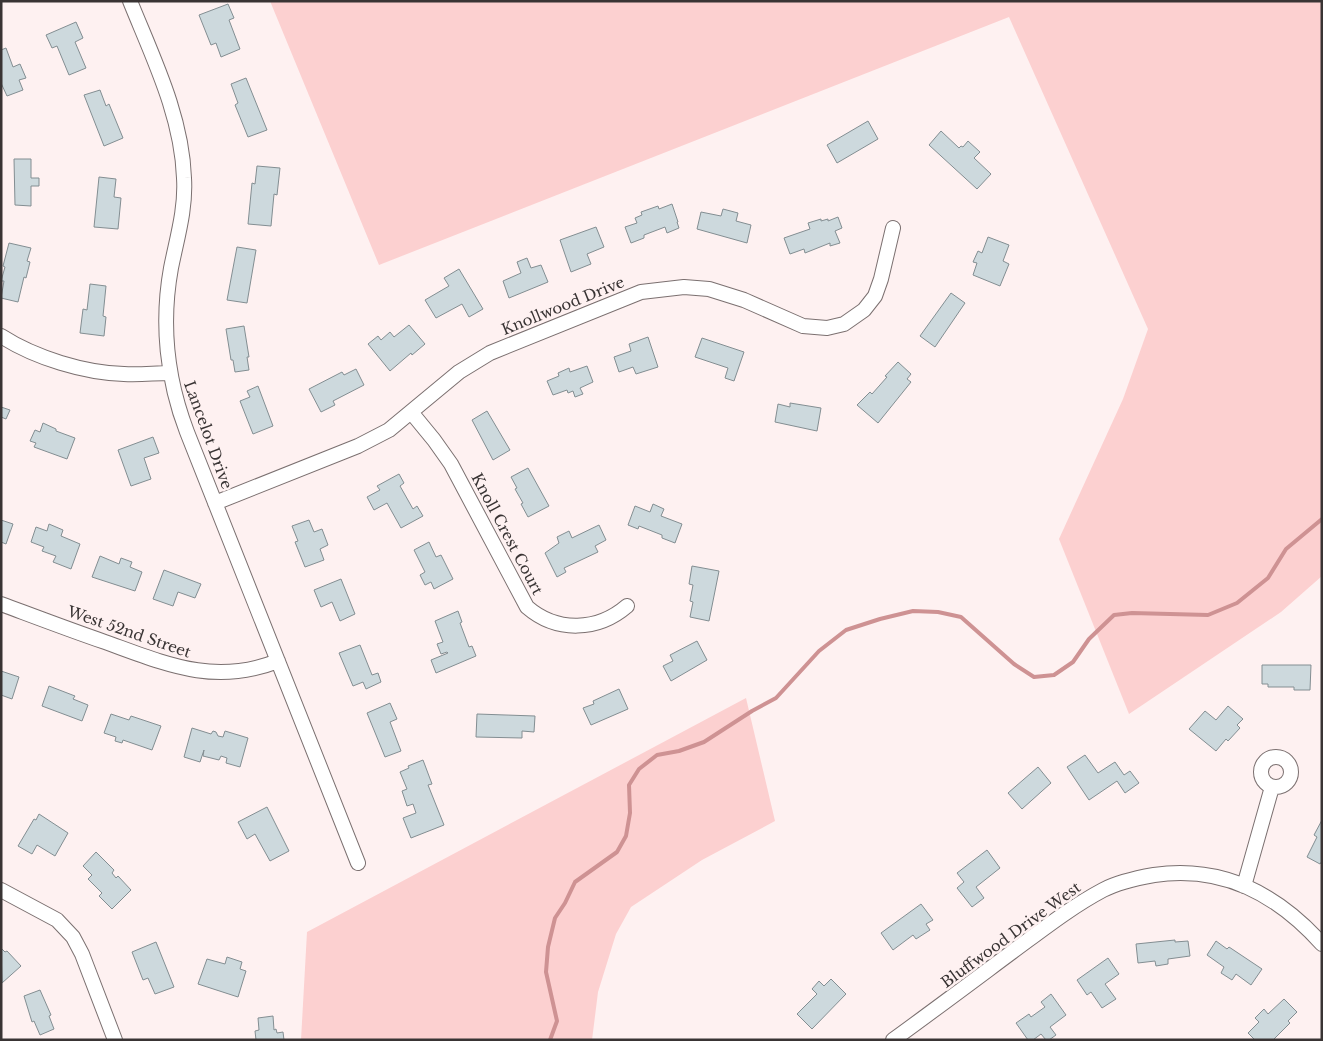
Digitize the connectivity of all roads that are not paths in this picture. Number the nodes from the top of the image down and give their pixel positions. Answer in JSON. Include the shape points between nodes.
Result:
{"nodes":[{"id":1,"x":130,"y":1,"type":"edge"},
{"id":2,"x":892,"y":228,"type":"dead end"},
{"id":3,"x":1,"y":336,"type":"edge"},
{"id":4,"x":170,"y":373,"type":"junction"},
{"id":5,"x":411,"y":412,"type":"junction"},
{"id":6,"x":215,"y":503,"type":"junction"},
{"id":7,"x":1,"y":604,"type":"edge"},
{"id":8,"x":627,"y":606,"type":"dead end"},
{"id":9,"x":278,"y":661,"type":"junction"},
{"id":10,"x":1272,"y":787,"type":"dead end"},
{"id":11,"x":358,"y":863,"type":"dead end"},
{"id":12,"x":1244,"y":886,"type":"junction"},
{"id":13,"x":1,"y":890,"type":"edge"},
{"id":14,"x":1322,"y":944,"type":"edge"},
{"id":15,"x":115,"y":1040,"type":"edge"},
{"id":16,"x":893,"y":1040,"type":"edge"}],
"edges":[{"from":1,"to":4,"type":"street","name":"Lancelot Drive","via":[[172,110],[184,162],[183,210],[166,305]]},
{"from":2,"to":5,"type":"street","name":"Knollwood Drive","via":[[875,296],[864,310],[844,324],[827,328],[803,326],[744,300],[709,289],[684,287],[641,292],[490,353],[459,372]]},
{"from":3,"to":4,"type":"street","via":[[76,367],[123,374]]},
{"from":4,"to":6,"type":"street","name":"Lancelot Drive","via":[[180,414]]},
{"from":5,"to":6,"type":"street","name":"Knollwood Drive","via":[[389,430],[365,443]]},
{"from":5,"to":8,"type":"street","name":"Knoll Crest Court","via":[[451,464],[527,607],[549,621],[574,626],[608,620]]},
{"from":6,"to":9,"type":"street","name":"Lancelot Drive"},
{"from":7,"to":9,"type":"street","name":"West 52nd Street","via":[[187,670],[236,671]]},
{"from":9,"to":11,"type":"street","name":"Lancelot Drive"},
{"from":10,"to":12,"type":"street"},
{"from":12,"to":14,"type":"street","name":"Bluffwood Drive West","via":[[1284,908]]},
{"from":12,"to":16,"type":"street","name":"Bluffwood Drive West","via":[[1216,877],[1180,873],[1142,877],[1104,889],[1069,910]]},
{"from":13,"to":15,"type":"street","via":[[57,920],[74,937]]}]}
